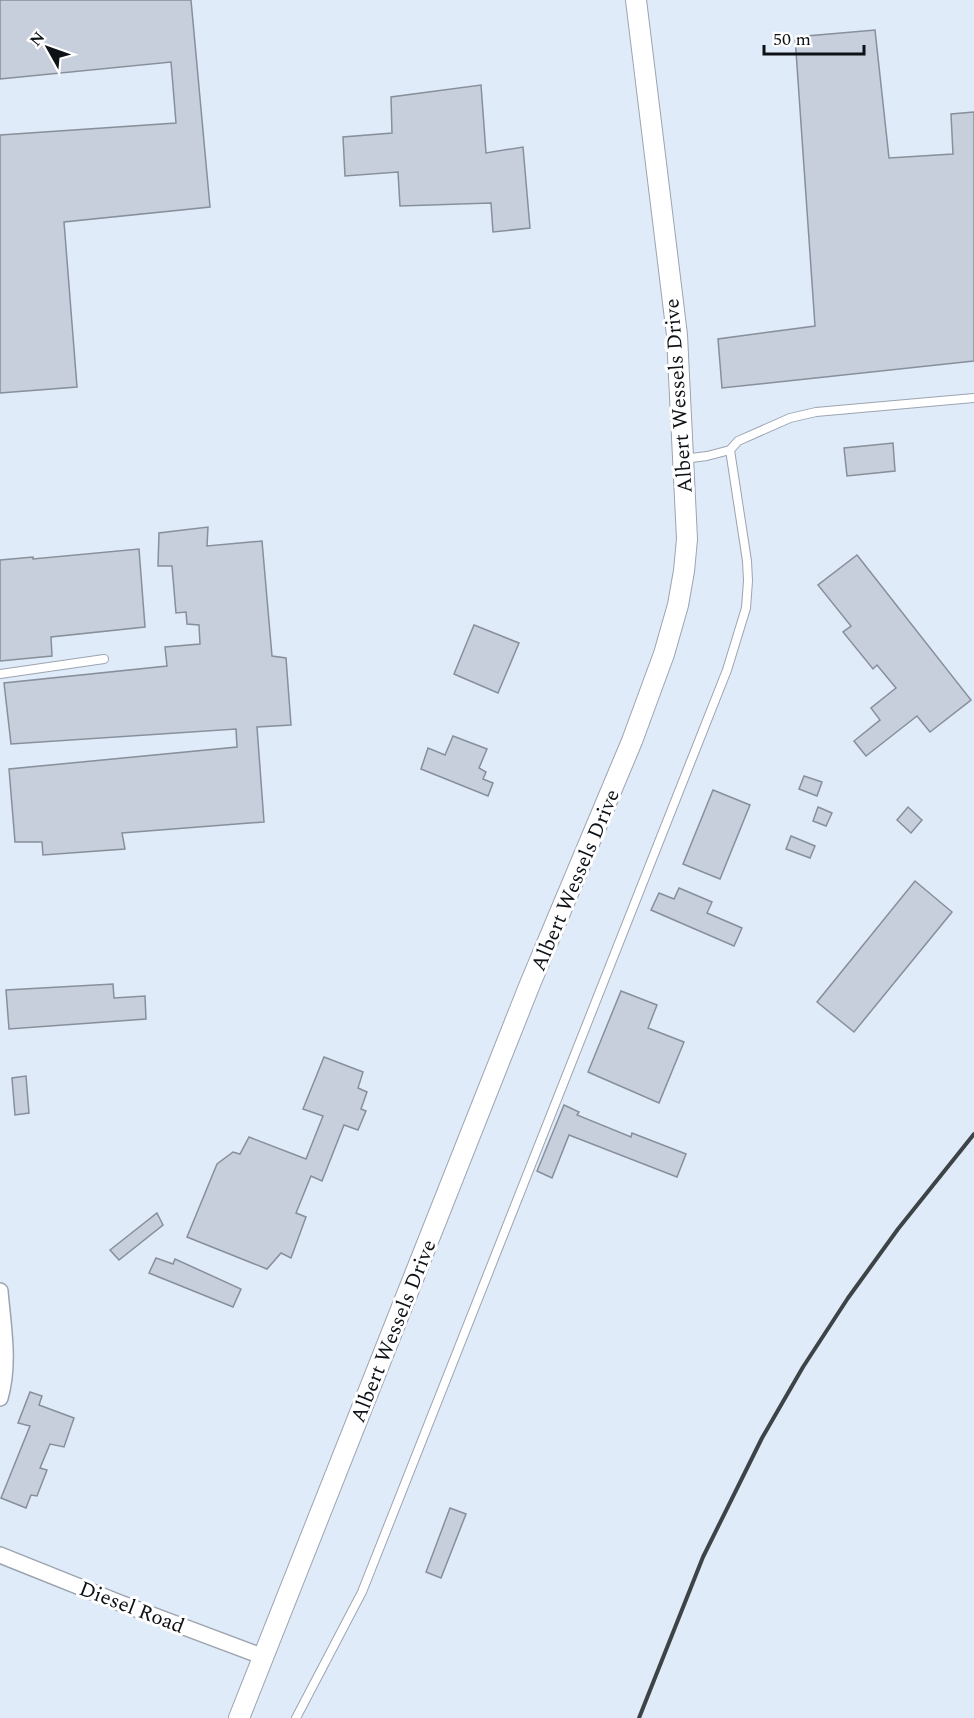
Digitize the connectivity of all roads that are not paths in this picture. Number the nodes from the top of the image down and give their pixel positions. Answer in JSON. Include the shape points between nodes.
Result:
{"nodes":[{"id":1,"x":636,"y":0,"type":"edge"},
{"id":2,"x":974,"y":398,"type":"edge"},
{"id":3,"x":730,"y":450,"type":"junction"},
{"id":4,"x":682,"y":459,"type":"junction"},
{"id":5,"x":104,"y":659,"type":"dead end"},
{"id":6,"x":0,"y":674,"type":"edge"},
{"id":7,"x":0,"y":1291,"type":"edge"},
{"id":8,"x":0,"y":1398,"type":"edge"},
{"id":9,"x":0,"y":1555,"type":"edge"},
{"id":10,"x":264,"y":1657,"type":"junction"},
{"id":11,"x":239,"y":1718,"type":"edge"},
{"id":12,"x":297,"y":1718,"type":"edge"}],
"edges":[{"from":1,"to":4,"type":"street","name":"Albert Wessels Drive","via":[[676,336]]},
{"from":2,"to":3,"type":"lane","via":[[816,412],[790,418],[738,441]]},
{"from":3,"to":4,"type":"lane"},
{"from":3,"to":12,"type":"lane","via":[[748,581],[746,608],[727,670],[362,1592]]},
{"from":4,"to":10,"type":"street","name":"Albert Wessels Drive","via":[[687,539],[678,605],[664,654],[617,780],[530,984]]},
{"from":5,"to":6,"type":"lane"},
{"from":7,"to":8,"type":"street","via":[[6,1368]]},
{"from":9,"to":10,"type":"street","name":"Diesel Road"},
{"from":10,"to":11,"type":"street","name":"Albert Wessels Drive"}]}
